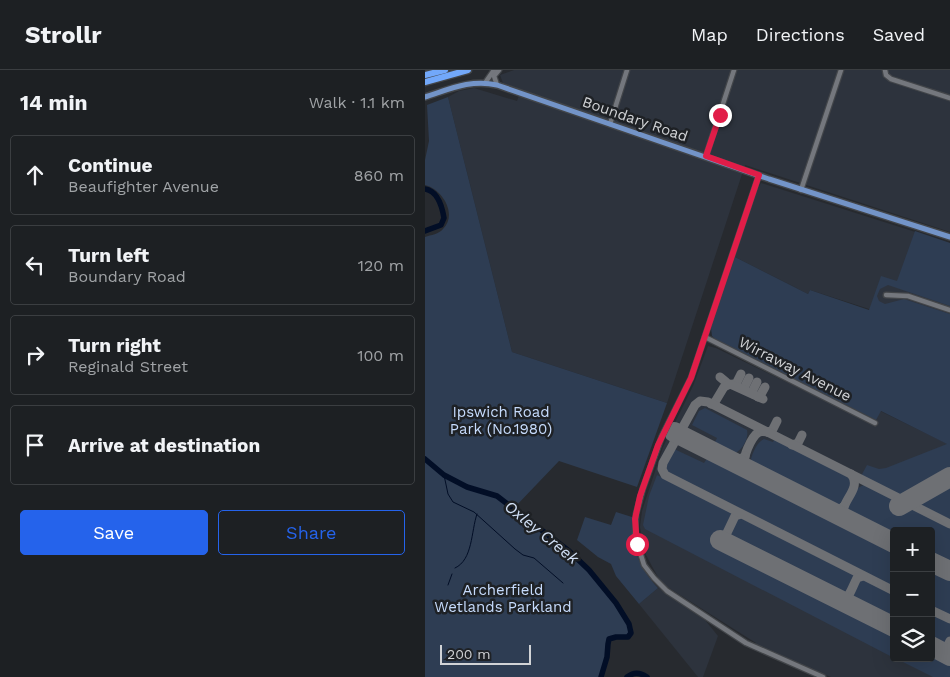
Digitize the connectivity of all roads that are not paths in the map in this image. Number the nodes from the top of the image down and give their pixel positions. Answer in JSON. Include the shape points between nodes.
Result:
{"nodes":[{"id":1,"x":445,"y":70,"type":"edge"},
{"id":2,"x":468,"y":70,"type":"edge"},
{"id":3,"x":494,"y":70,"type":"edge"},
{"id":4,"x":499,"y":70,"type":"edge"},
{"id":5,"x":627,"y":70,"type":"edge"},
{"id":6,"x":734,"y":70,"type":"edge"},
{"id":7,"x":841,"y":70,"type":"edge"},
{"id":8,"x":886,"y":72,"type":"edge"},
{"id":9,"x":881,"y":77,"type":"dead end"},
{"id":10,"x":427,"y":78,"type":"edge"},
{"id":11,"x":485,"y":82,"type":"junction"},
{"id":12,"x":497,"y":85,"type":"junction"},
{"id":13,"x":428,"y":96,"type":"edge"},
{"id":14,"x":950,"y":98,"type":"edge"},
{"id":15,"x":610,"y":124,"type":"junction"},
{"id":16,"x":706,"y":156,"type":"junction"},
{"id":17,"x":759,"y":175,"type":"junction"},
{"id":18,"x":801,"y":190,"type":"junction"},
{"id":19,"x":950,"y":237,"type":"edge"},
{"id":20,"x":886,"y":295,"type":"dead end"},
{"id":21,"x":950,"y":310,"type":"edge"},
{"id":22,"x":705,"y":337,"type":"junction"},
{"id":23,"x":875,"y":423,"type":"dead end"},
{"id":24,"x":823,"y":677,"type":"edge"}],
"edges":[{"from":1,"to":10,"type":"highway"},
{"from":2,"to":10,"type":"highway"},
{"from":3,"to":11,"type":"street"},
{"from":4,"to":12,"type":"street","via":[[494,76]]},
{"from":5,"to":15,"type":"street"},
{"from":6,"to":16,"type":"street"},
{"from":7,"to":18,"type":"street"},
{"from":8,"to":9,"type":"street"},
{"from":8,"to":14,"type":"street","via":[[891,79]]},
{"from":11,"to":12,"type":"main road","name":"Boundary Road"},
{"from":11,"to":13,"type":"main road","name":"Boundary Road","via":[[462,84]]},
{"from":12,"to":15,"type":"main road","name":"Boundary Road"},
{"from":15,"to":16,"type":"main road","name":"Boundary Road"},
{"from":16,"to":17,"type":"main road","name":"Boundary Road"},
{"from":17,"to":18,"type":"main road","name":"Boundary Road"},
{"from":17,"to":22,"type":"street"},
{"from":18,"to":19,"type":"main road","name":"Boundary Road"},
{"from":20,"to":21,"type":"street","via":[[902,294]]},
{"from":22,"to":23,"type":"street","name":"Wirraway Avenue"},
{"from":22,"to":24,"type":"street","via":[[687,386],[658,445],[640,496],[635,519],[639,551],[644,565],[667,591],[746,643]]}]}
